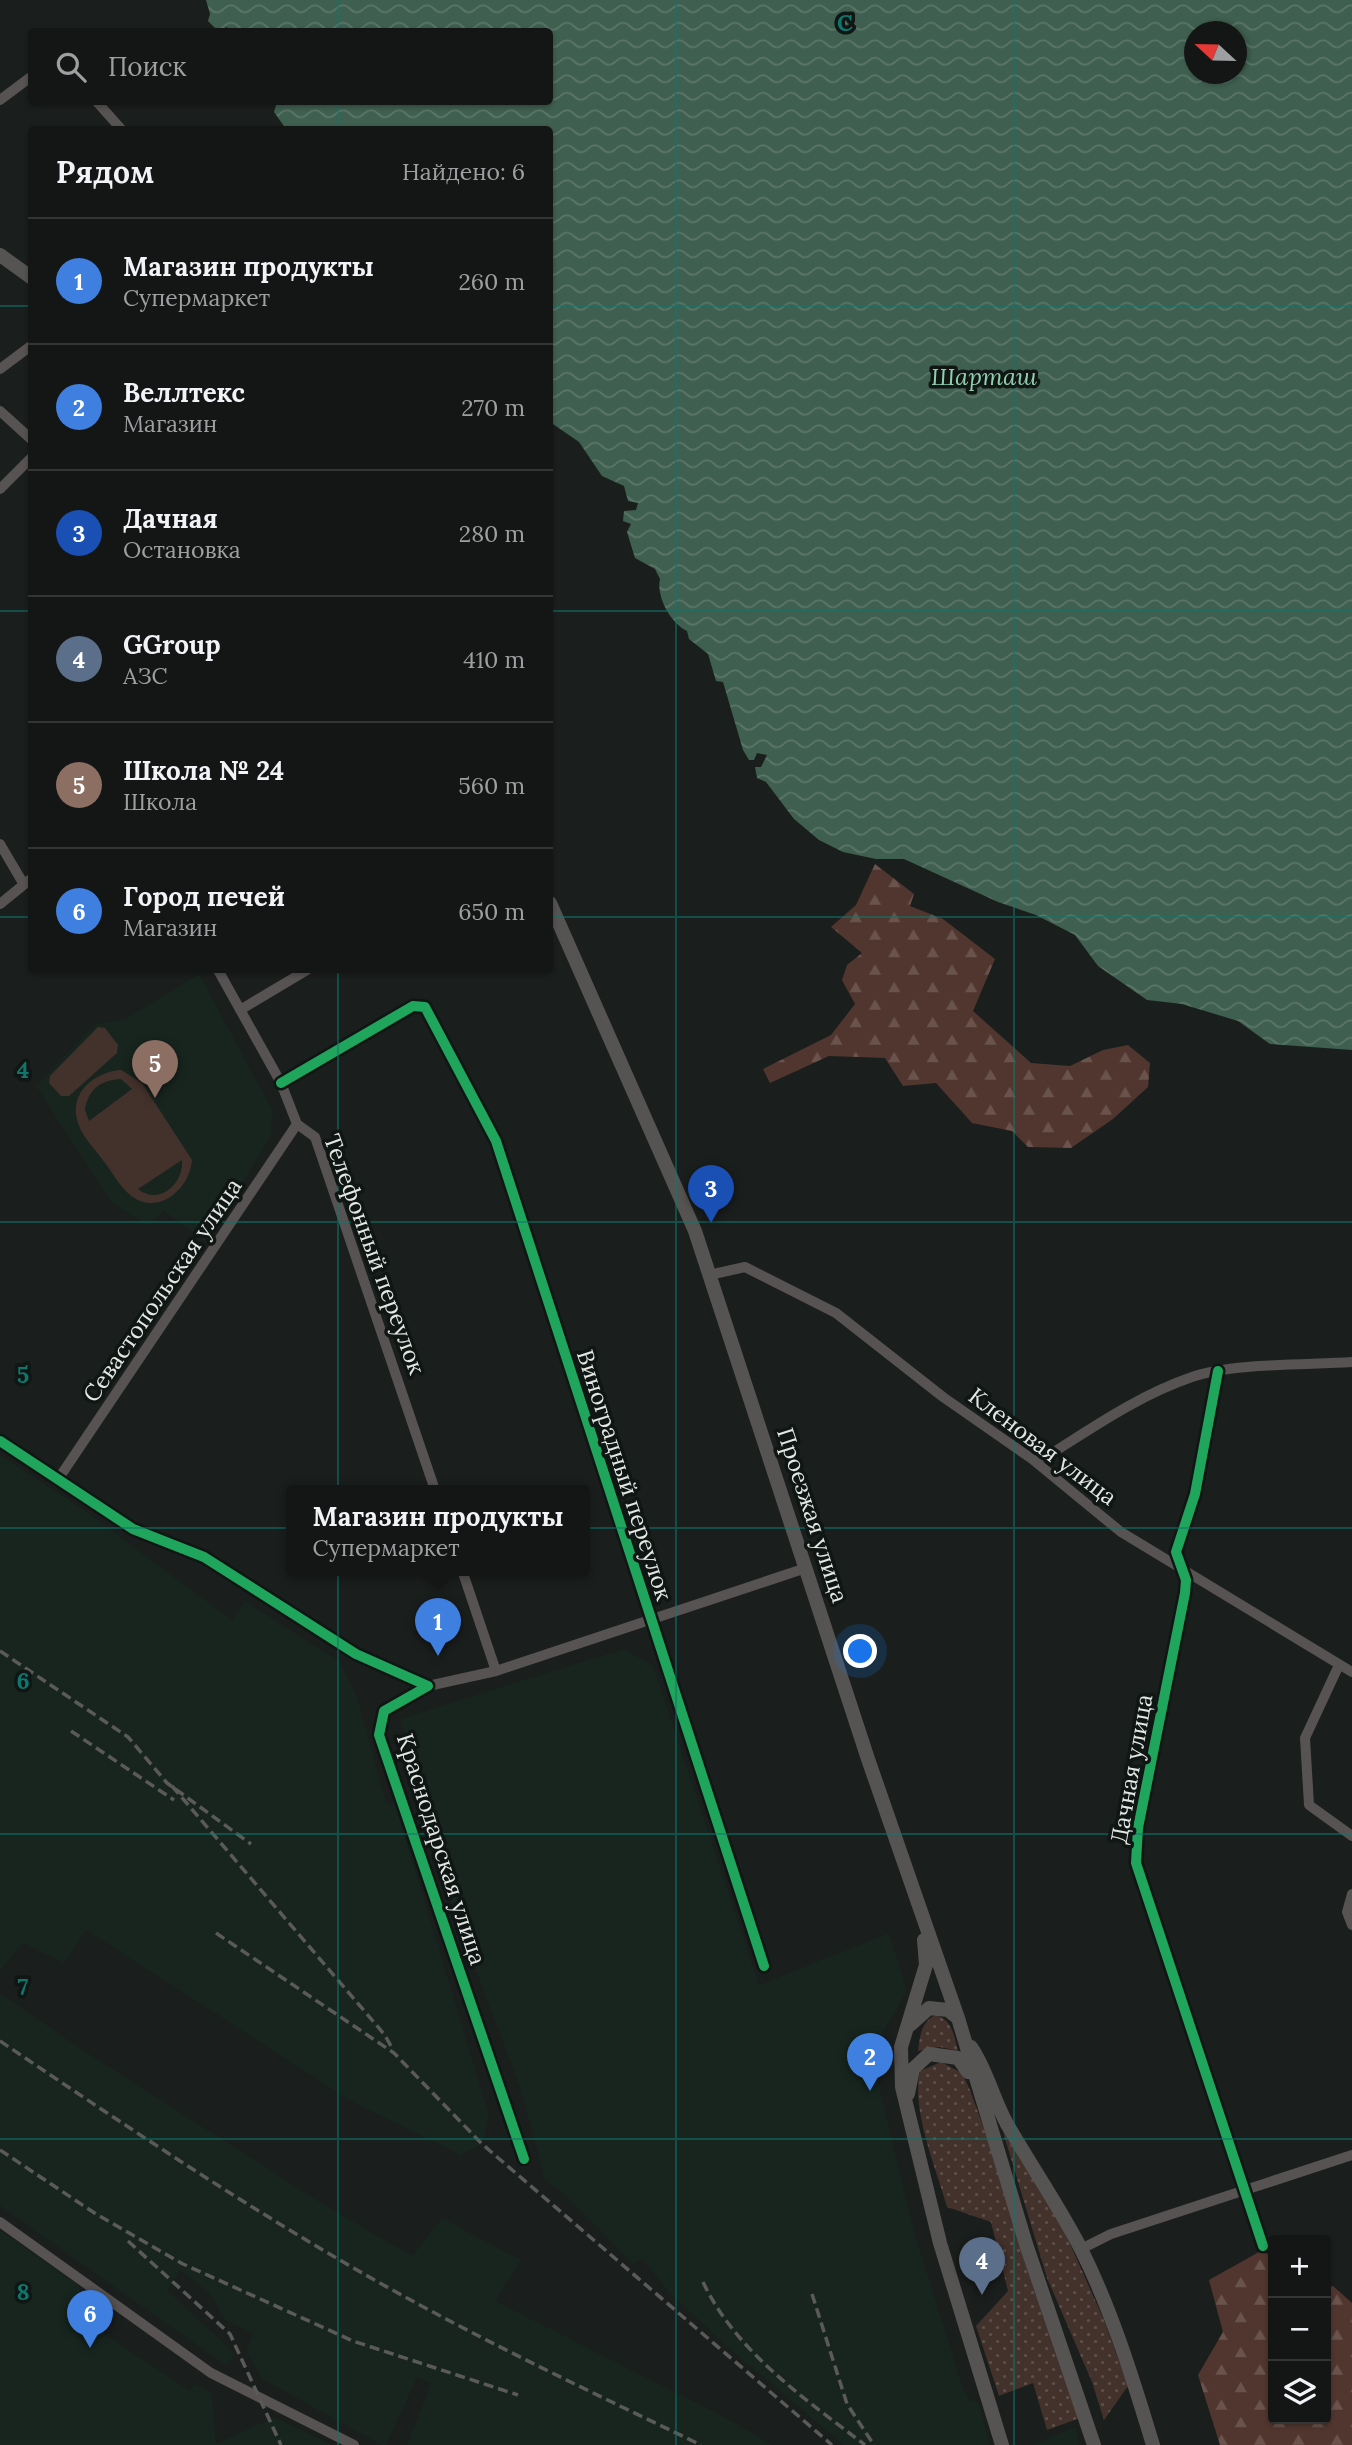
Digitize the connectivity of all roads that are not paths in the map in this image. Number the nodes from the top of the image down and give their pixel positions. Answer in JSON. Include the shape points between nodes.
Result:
{"nodes":[{"id":1,"x":28,"y":79,"type":"edge"},
{"id":2,"x":0,"y":100,"type":"edge"},
{"id":3,"x":100,"y":105,"type":"edge"},
{"id":4,"x":118,"y":126,"type":"edge"},
{"id":5,"x":0,"y":256,"type":"edge"},
{"id":6,"x":28,"y":275,"type":"edge"},
{"id":7,"x":28,"y":348,"type":"edge"},
{"id":8,"x":0,"y":369,"type":"edge"},
{"id":9,"x":0,"y":411,"type":"edge"},
{"id":10,"x":28,"y":436,"type":"edge"},
{"id":11,"x":28,"y":461,"type":"edge"},
{"id":12,"x":0,"y":489,"type":"edge"},
{"id":13,"x":0,"y":844,"type":"edge"},
{"id":14,"x":27,"y":881,"type":"edge"},
{"id":15,"x":0,"y":904,"type":"edge"},
{"id":16,"x":553,"y":910,"type":"edge"},
{"id":17,"x":220,"y":973,"type":"edge"},
{"id":18,"x":302,"y":973,"type":"edge"},
{"id":19,"x":240,"y":1010,"type":"junction"},
{"id":20,"x":281,"y":1083,"type":"junction"},
{"id":21,"x":297,"y":1124,"type":"junction"},
{"id":22,"x":709,"y":1275,"type":"junction"},
{"id":23,"x":1352,"y":1362,"type":"edge"},
{"id":24,"x":1218,"y":1371,"type":"junction"},
{"id":25,"x":0,"y":1441,"type":"edge"},
{"id":26,"x":1032,"y":1459,"type":"junction"},
{"id":27,"x":59,"y":1478,"type":"junction"},
{"id":28,"x":434,"y":1485,"type":"edge"},
{"id":29,"x":1181,"y":1566,"type":"junction"},
{"id":30,"x":806,"y":1568,"type":"junction"},
{"id":31,"x":464,"y":1576,"type":"edge"},
{"id":32,"x":649,"y":1618,"type":"junction"},
{"id":33,"x":1339,"y":1665,"type":"junction"},
{"id":34,"x":496,"y":1671,"type":"junction"},
{"id":35,"x":1352,"y":1672,"type":"edge"},
{"id":36,"x":428,"y":1686,"type":"junction"},
{"id":37,"x":1352,"y":1836,"type":"edge"},
{"id":38,"x":1352,"y":1894,"type":"edge"},
{"id":39,"x":920,"y":1912,"type":"junction"},
{"id":40,"x":1352,"y":1925,"type":"edge"},
{"id":41,"x":764,"y":1966,"type":"dead end"},
{"id":42,"x":958,"y":2018,"type":"junction"},
{"id":43,"x":906,"y":2029,"type":"junction"},
{"id":44,"x":962,"y":2034,"type":"junction"},
{"id":45,"x":980,"y":2097,"type":"junction"},
{"id":46,"x":908,"y":2113,"type":"junction"},
{"id":47,"x":1352,"y":2155,"type":"edge"},
{"id":48,"x":524,"y":2160,"type":"dead end"},
{"id":49,"x":1245,"y":2189,"type":"junction"},
{"id":50,"x":0,"y":2222,"type":"edge"},
{"id":51,"x":1263,"y":2246,"type":"dead end"},
{"id":52,"x":1081,"y":2249,"type":"junction"},
{"id":53,"x":355,"y":2445,"type":"edge"},
{"id":54,"x":1002,"y":2445,"type":"edge"},
{"id":55,"x":1094,"y":2445,"type":"edge"},
{"id":56,"x":1153,"y":2445,"type":"edge"}],
"edges":[{"from":1,"to":2,"type":"street"},
{"from":3,"to":4,"type":"street"},
{"from":5,"to":6,"type":"main road"},
{"from":7,"to":8,"type":"street"},
{"from":9,"to":10,"type":"street"},
{"from":11,"to":12,"type":"street"},
{"from":13,"to":14,"type":"street"},
{"from":14,"to":15,"type":"street"},
{"from":16,"to":22,"type":"main road","name":"Проезжая улица","via":[[649,1123]]},
{"from":17,"to":19,"type":"street","name":"Телефонный переулок"},
{"from":18,"to":19,"type":"street"},
{"from":19,"to":20,"type":"street","name":"Телефонный переулок"},
{"from":20,"to":21,"type":"street","name":"Телефонный переулок"},
{"from":20,"to":32,"type":"street","name":"Виноградный переулок","via":[[413,1006],[425,1007],[496,1141]]},
{"from":21,"to":27,"type":"street","name":"Севастопольская улица"},
{"from":21,"to":28,"type":"street","name":"Телефонный переулок","via":[[315,1137]]},
{"from":22,"to":26,"type":"street","name":"Кленовая улица","via":[[745,1267],[836,1313]]},
{"from":22,"to":30,"type":"main road","name":"Проезжая улица"},
{"from":23,"to":24,"type":"street"},
{"from":24,"to":26,"type":"street","via":[[1192,1376],[1126,1407],[1046,1457]]},
{"from":24,"to":29,"type":"street","name":"Дачная улица","via":[[1195,1494],[1175,1552]]},
{"from":25,"to":27,"type":"street"},
{"from":26,"to":29,"type":"street","name":"Кленовая улица","via":[[1121,1532]]},
{"from":27,"to":36,"type":"street","via":[[133,1529],[204,1556],[356,1654]]},
{"from":29,"to":33,"type":"street","name":"Кленовая улица"},
{"from":29,"to":49,"type":"street","name":"Дачная улица","via":[[1185,1593],[1138,1828],[1136,1863]]},
{"from":30,"to":32,"type":"street","name":"Краснодарская улица"},
{"from":30,"to":39,"type":"main road","name":"Проезжая улица"},
{"from":31,"to":34,"type":"street"},
{"from":32,"to":34,"type":"street","name":"Краснодарская улица"},
{"from":32,"to":41,"type":"street","name":"Виноградный переулок"},
{"from":33,"to":35,"type":"street","name":"Кленовая улица"},
{"from":33,"to":37,"type":"street","via":[[1305,1738],[1309,1805]]},
{"from":34,"to":36,"type":"street","name":"Краснодарская улица"},
{"from":36,"to":48,"type":"street","name":"Краснодарская улица","via":[[384,1711],[379,1735]]},
{"from":38,"to":40,"type":"street","via":[[1347,1912]]},
{"from":39,"to":42,"type":"main road","name":"Проезжая улица"},
{"from":39,"to":43,"type":"main road","via":[[926,1965]]},
{"from":42,"to":43,"type":"main road","via":[[948,2010],[929,2008]]},
{"from":42,"to":44,"type":"main road","name":"Проезжая улица"},
{"from":43,"to":46,"type":"main road","via":[[900,2057]]},
{"from":44,"to":45,"type":"main road","name":"Проезжая улица"},
{"from":44,"to":52,"type":"main road","via":[[979,2058],[994,2101]]},
{"from":45,"to":46,"type":"main road","via":[[958,2057],[929,2054],[913,2069]]},
{"from":45,"to":55,"type":"main road","name":"Проезжая улица"},
{"from":46,"to":54,"type":"main road","via":[[961,2315]]},
{"from":47,"to":49,"type":"street"},
{"from":49,"to":51,"type":"street","name":"Дачная улица"},
{"from":49,"to":52,"type":"street","via":[[1111,2234]]},
{"from":50,"to":53,"type":"street","via":[[211,2373]]},
{"from":52,"to":56,"type":"main road","via":[[1116,2332]]}]}
